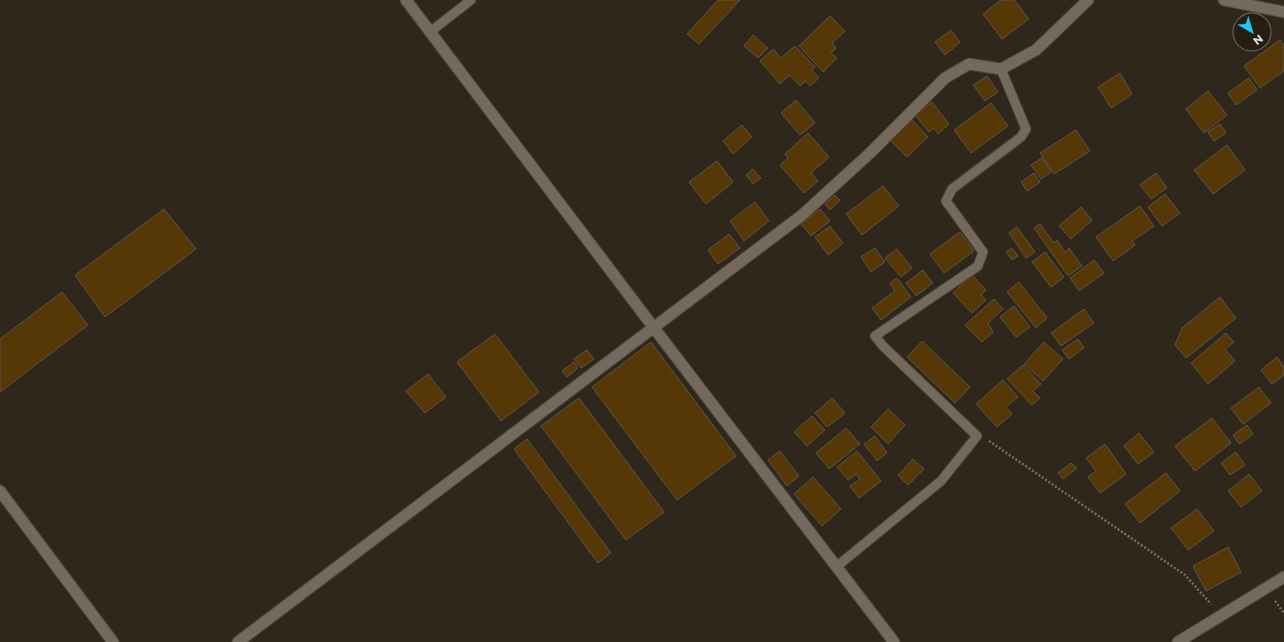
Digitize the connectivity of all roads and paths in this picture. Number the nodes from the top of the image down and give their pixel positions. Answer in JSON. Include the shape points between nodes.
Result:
{"nodes":[{"id":1,"x":406,"y":0,"type":"edge"},
{"id":2,"x":471,"y":0,"type":"edge"},
{"id":3,"x":1088,"y":0,"type":"edge"},
{"id":4,"x":1224,"y":0,"type":"edge"},
{"id":5,"x":1284,"y":12,"type":"edge"},
{"id":6,"x":430,"y":32,"type":"junction"},
{"id":7,"x":1000,"y":69,"type":"junction"},
{"id":8,"x":654,"y":328,"type":"junction"},
{"id":9,"x":977,"y":436,"type":"junction"},
{"id":10,"x":0,"y":491,"type":"edge"},
{"id":11,"x":836,"y":566,"type":"junction"},
{"id":12,"x":1284,"y":577,"type":"edge"},
{"id":13,"x":1221,"y":615,"type":"junction"},
{"id":14,"x":113,"y":642,"type":"edge"},
{"id":15,"x":238,"y":642,"type":"edge"},
{"id":16,"x":894,"y":642,"type":"edge"},
{"id":17,"x":1178,"y":642,"type":"edge"}],
"edges":[{"from":1,"to":6,"type":"street"},
{"from":2,"to":6,"type":"lane"},
{"from":3,"to":7,"type":"street","via":[[1036,50]]},
{"from":4,"to":5,"type":"street"},
{"from":6,"to":8,"type":"street"},
{"from":7,"to":8,"type":"street","via":[[969,64],[945,78],[869,154],[801,216]]},
{"from":7,"to":9,"type":"lane","via":[[1026,129],[1021,137],[952,189],[946,202],[983,252],[978,266],[876,336],[883,346]]},
{"from":8,"to":11,"type":"street"},
{"from":8,"to":15,"type":"street"},
{"from":9,"to":11,"type":"lane","via":[[941,481]]},
{"from":9,"to":13,"type":"path","via":[[1184,575]]},
{"from":10,"to":14,"type":"street"},
{"from":11,"to":16,"type":"street"},
{"from":12,"to":13,"type":"street"},
{"from":13,"to":17,"type":"street"}]}
